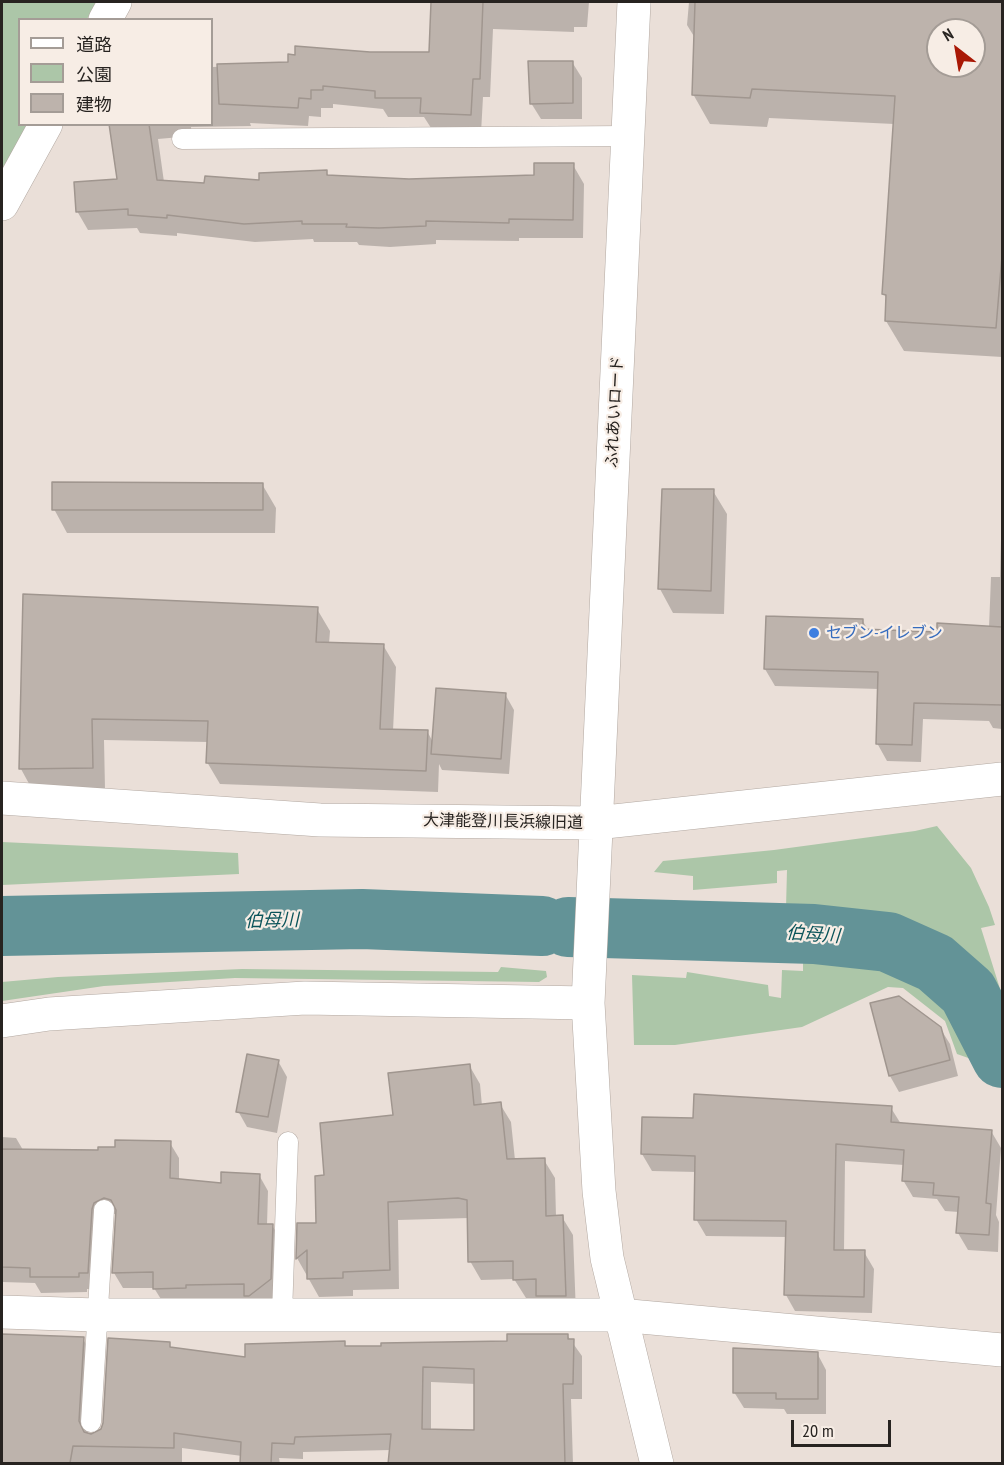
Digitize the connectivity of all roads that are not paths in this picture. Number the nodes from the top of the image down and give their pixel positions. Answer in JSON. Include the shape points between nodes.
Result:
{"nodes":[{"id":1,"x":115,"y":2,"type":"edge"},
{"id":2,"x":634,"y":2,"type":"edge"},
{"id":3,"x":106,"y":18,"type":"edge"},
{"id":4,"x":45,"y":126,"type":"edge"},
{"id":5,"x":628,"y":136,"type":"junction"},
{"id":6,"x":182,"y":139,"type":"dead end"},
{"id":7,"x":2,"y":204,"type":"edge"},
{"id":8,"x":1002,"y":779,"type":"edge"},
{"id":9,"x":2,"y":798,"type":"edge"},
{"id":10,"x":597,"y":823,"type":"junction"},
{"id":11,"x":589,"y":991,"type":"junction"},
{"id":12,"x":2,"y":1021,"type":"edge"},
{"id":13,"x":288,"y":1142,"type":"dead end"},
{"id":14,"x":104,"y":1210,"type":"dead end"},
{"id":15,"x":2,"y":1312,"type":"edge"},
{"id":16,"x":282,"y":1314,"type":"junction"},
{"id":17,"x":96,"y":1315,"type":"junction"},
{"id":18,"x":619,"y":1315,"type":"junction"},
{"id":19,"x":1002,"y":1350,"type":"edge"},
{"id":20,"x":91,"y":1422,"type":"dead end"},
{"id":21,"x":657,"y":1464,"type":"edge"}],
"edges":[{"from":1,"to":3,"type":"street"},
{"from":2,"to":5,"type":"street","name":"ふれあいロード"},
{"from":4,"to":7,"type":"street"},
{"from":5,"to":6,"type":"lane"},
{"from":5,"to":10,"type":"street","name":"ふれあいロード"},
{"from":8,"to":10,"type":"street","name":"大津能登川長浜線旧道"},
{"from":9,"to":10,"type":"street","name":"大津能登川長浜線旧道","via":[[320,820]]},
{"from":10,"to":11,"type":"street","name":"ふれあいロード"},
{"from":11,"to":12,"type":"street","via":[[305,998],[61,1013]]},
{"from":11,"to":18,"type":"street","name":"ふれあいロード","via":[[599,1191]]},
{"from":13,"to":16,"type":"lane"},
{"from":14,"to":17,"type":"lane"},
{"from":15,"to":17,"type":"street"},
{"from":16,"to":17,"type":"street"},
{"from":16,"to":18,"type":"street"},
{"from":17,"to":20,"type":"lane"},
{"from":18,"to":19,"type":"street"},
{"from":18,"to":21,"type":"street","name":"ふれあいロード"}]}
